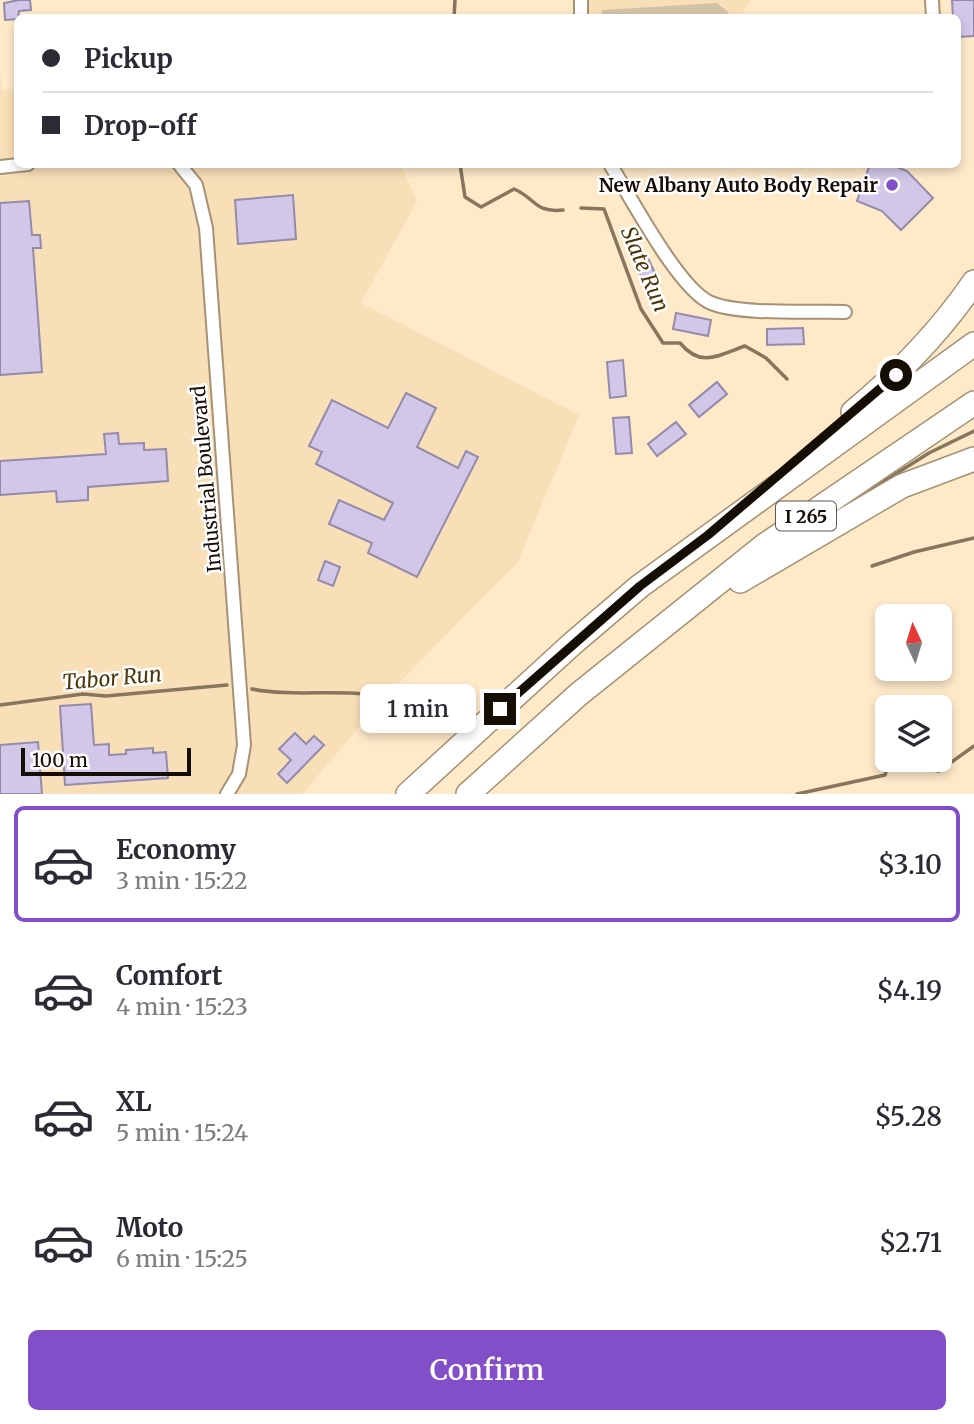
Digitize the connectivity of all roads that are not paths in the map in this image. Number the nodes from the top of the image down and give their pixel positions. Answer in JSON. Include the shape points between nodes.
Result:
{"nodes":[{"id":1,"x":182,"y":168,"type":"edge"},
{"id":2,"x":613,"y":168,"type":"edge"},
{"id":3,"x":974,"y":282,"type":"edge"},
{"id":4,"x":845,"y":312,"type":"dead end"},
{"id":5,"x":974,"y":344,"type":"edge"},
{"id":6,"x":974,"y":403,"type":"edge"},
{"id":7,"x":974,"y":459,"type":"edge"},
{"id":8,"x":708,"y":535,"type":"junction"},
{"id":9,"x":646,"y":640,"type":"junction"},
{"id":10,"x":227,"y":794,"type":"edge"},
{"id":11,"x":408,"y":794,"type":"edge"},
{"id":12,"x":468,"y":794,"type":"edge"}],
"edges":[{"from":1,"to":10,"type":"street","name":"Industrial Boulevard","via":[[196,185],[206,228],[239,645],[243,761]]},
{"from":2,"to":4,"type":"street","via":[[678,272],[702,298],[735,308]]},
{"from":3,"to":8,"type":"highway","via":[[909,363]]},
{"from":5,"to":8,"type":"highway","number":"I 265"},
{"from":6,"to":9,"type":"highway","number":"I 265","via":[[765,545]]},
{"from":7,"to":9,"type":"highway","via":[[931,473],[873,501]]},
{"from":8,"to":11,"type":"highway","number":"I 265","via":[[572,644]]},
{"from":9,"to":12,"type":"highway","number":"I 265"}]}
